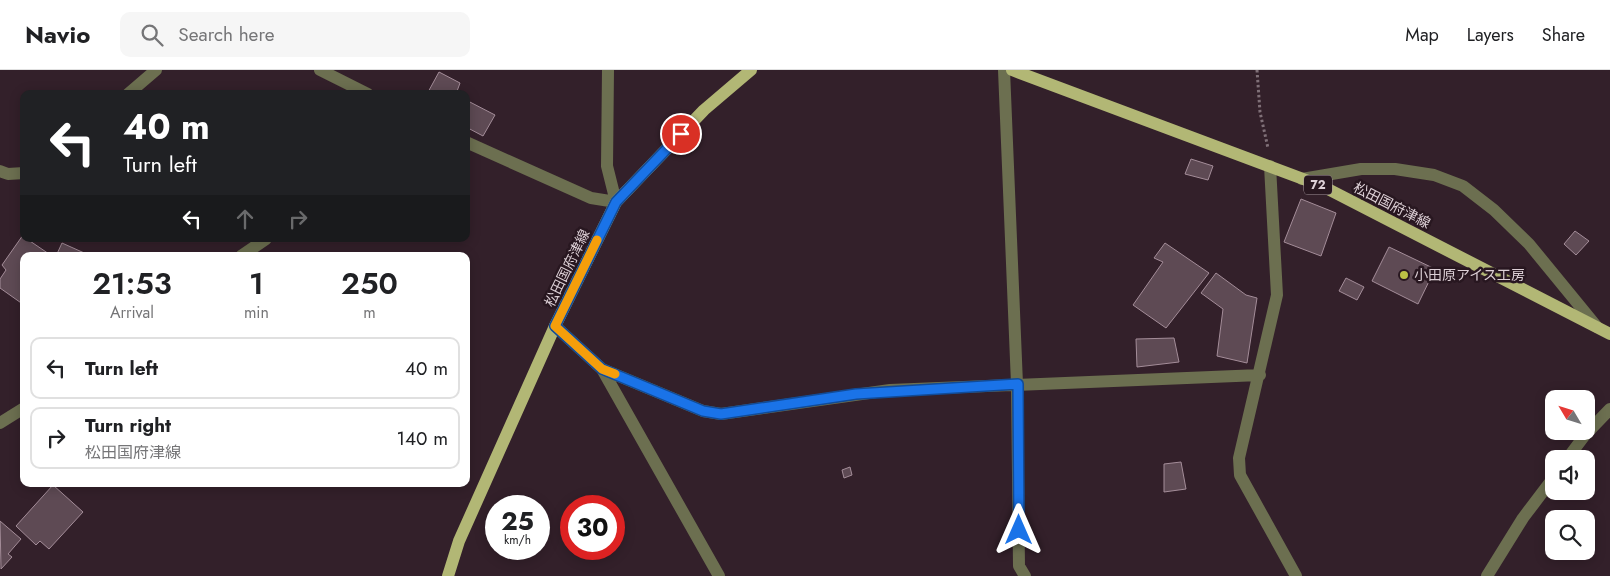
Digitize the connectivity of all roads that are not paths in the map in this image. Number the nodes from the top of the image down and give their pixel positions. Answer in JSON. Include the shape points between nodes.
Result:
{"nodes":[{"id":1,"x":156,"y":70,"type":"edge"},
{"id":2,"x":320,"y":70,"type":"edge"},
{"id":3,"x":608,"y":70,"type":"edge"},
{"id":4,"x":751,"y":70,"type":"edge"},
{"id":5,"x":1004,"y":70,"type":"edge"},
{"id":6,"x":1012,"y":70,"type":"edge"},
{"id":7,"x":133,"y":90,"type":"edge"},
{"id":8,"x":360,"y":90,"type":"edge"},
{"id":9,"x":470,"y":144,"type":"edge"},
{"id":10,"x":1270,"y":166,"type":"junction"},
{"id":11,"x":0,"y":171,"type":"edge"},
{"id":12,"x":20,"y":174,"type":"edge"},
{"id":13,"x":1302,"y":179,"type":"junction"},
{"id":14,"x":616,"y":202,"type":"junction"},
{"id":15,"x":262,"y":242,"type":"edge"},
{"id":16,"x":247,"y":252,"type":"edge"},
{"id":17,"x":555,"y":326,"type":"junction"},
{"id":18,"x":1597,"y":327,"type":"junction"},
{"id":19,"x":1610,"y":334,"type":"edge"},
{"id":20,"x":602,"y":369,"type":"junction"},
{"id":21,"x":1260,"y":375,"type":"junction"},
{"id":22,"x":1018,"y":384,"type":"junction"},
{"id":23,"x":1610,"y":409,"type":"edge"},
{"id":24,"x":20,"y":410,"type":"edge"},
{"id":25,"x":0,"y":423,"type":"edge"},
{"id":26,"x":1574,"y":450,"type":"edge"},
{"id":27,"x":1545,"y":489,"type":"edge"},
{"id":28,"x":448,"y":576,"type":"edge"},
{"id":29,"x":719,"y":576,"type":"edge"},
{"id":30,"x":1025,"y":576,"type":"edge"},
{"id":31,"x":1296,"y":576,"type":"edge"},
{"id":32,"x":1488,"y":576,"type":"edge"}],
"edges":[{"from":1,"to":7,"type":"street"},
{"from":2,"to":8,"type":"street"},
{"from":3,"to":14,"type":"street","via":[[607,166]]},
{"from":4,"to":14,"type":"main road","name":"松田国府津線","via":[[704,110]]},
{"from":5,"to":22,"type":"street"},
{"from":6,"to":10,"type":"main road","name":"松田国府津線","number":"72"},
{"from":9,"to":14,"type":"street","via":[[591,198]]},
{"from":10,"to":13,"type":"main road","name":"松田国府津線","number":"72"},
{"from":10,"to":21,"type":"street","via":[[1277,295]]},
{"from":11,"to":12,"type":"street"},
{"from":13,"to":18,"type":"main road","name":"松田国府津線","number":"72"},
{"from":13,"to":18,"type":"street","via":[[1360,169],[1395,169],[1434,175],[1463,186],[1529,244]]},
{"from":14,"to":17,"type":"main road","name":"松田国府津線"},
{"from":15,"to":16,"type":"street"},
{"from":17,"to":20,"type":"street"},
{"from":17,"to":28,"type":"main road","name":"松田国府津線","via":[[459,542]]},
{"from":18,"to":19,"type":"main road","name":"松田国府津線","number":"72"},
{"from":20,"to":22,"type":"street","via":[[703,411],[721,414],[856,394]]},
{"from":20,"to":29,"type":"street"},
{"from":21,"to":22,"type":"street"},
{"from":21,"to":31,"type":"street","via":[[1239,458],[1240,475]]},
{"from":22,"to":30,"type":"street","via":[[1019,566]]},
{"from":23,"to":26,"type":"street"},
{"from":24,"to":25,"type":"street"},
{"from":27,"to":32,"type":"street"}]}
